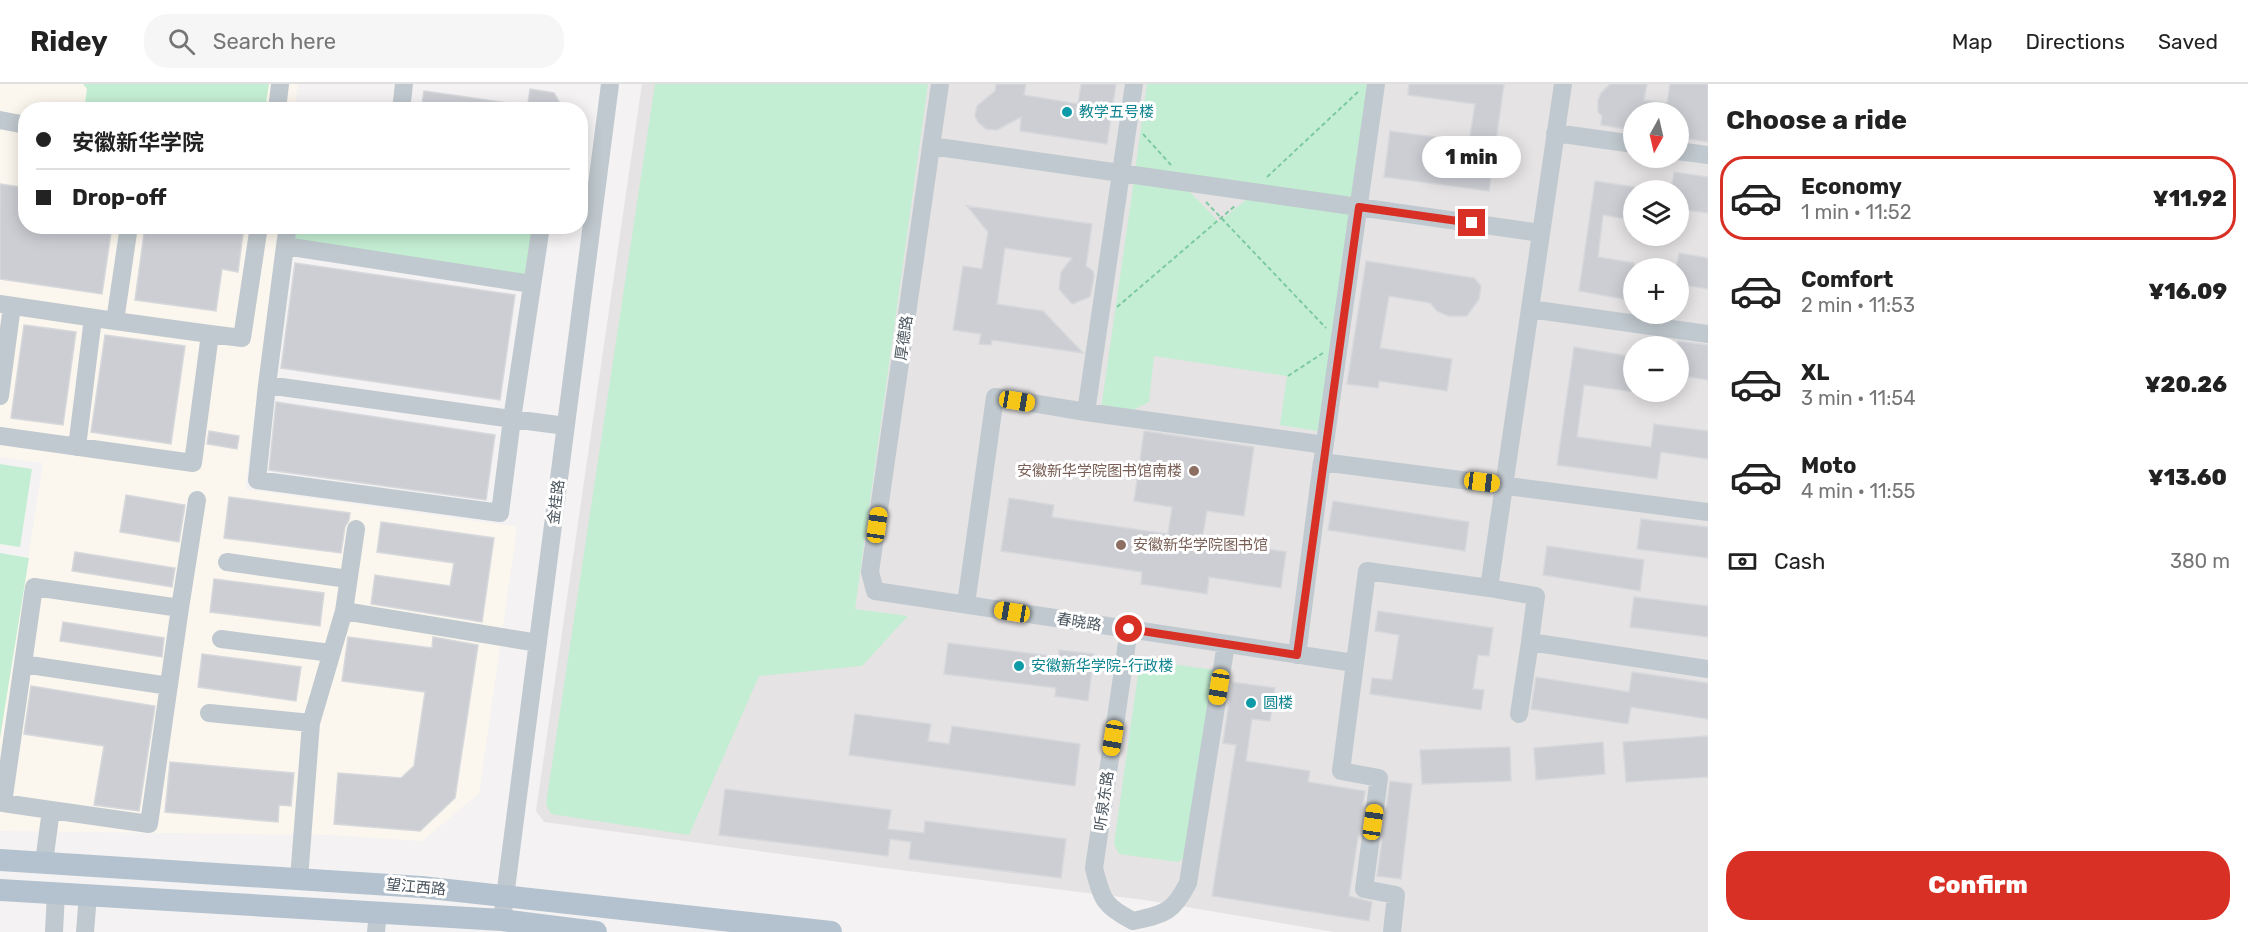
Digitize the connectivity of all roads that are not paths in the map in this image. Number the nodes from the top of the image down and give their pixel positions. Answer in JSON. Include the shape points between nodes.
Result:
{"nodes":[{"id":1,"x":280,"y":84,"type":"edge"},
{"id":2,"x":404,"y":84,"type":"edge"},
{"id":3,"x":610,"y":84,"type":"edge"},
{"id":4,"x":940,"y":84,"type":"edge"},
{"id":5,"x":1134,"y":84,"type":"edge"},
{"id":6,"x":1376,"y":84,"type":"edge"},
{"id":7,"x":1563,"y":84,"type":"edge"},
{"id":8,"x":278,"y":102,"type":"edge"},
{"id":9,"x":402,"y":102,"type":"edge"},
{"id":10,"x":0,"y":120,"type":"edge"},
{"id":11,"x":18,"y":123,"type":"edge"},
{"id":12,"x":1556,"y":133,"type":"junction"},
{"id":13,"x":1623,"y":142,"type":"edge"},
{"id":14,"x":931,"y":146,"type":"junction"},
{"id":15,"x":1689,"y":152,"type":"edge"},
{"id":16,"x":1708,"y":155,"type":"edge"},
{"id":17,"x":1122,"y":173,"type":"junction"},
{"id":18,"x":1359,"y":207,"type":"junction"},
{"id":19,"x":1541,"y":233,"type":"junction"},
{"id":20,"x":128,"y":234,"type":"edge"},
{"id":21,"x":258,"y":234,"type":"edge"},
{"id":22,"x":287,"y":234,"type":"edge"},
{"id":23,"x":540,"y":234,"type":"edge"},
{"id":24,"x":285,"y":246,"type":"junction"},
{"id":25,"x":532,"y":284,"type":"junction"},
{"id":26,"x":6,"y":305,"type":"edge"},
{"id":27,"x":1530,"y":309,"type":"junction"},
{"id":28,"x":93,"y":318,"type":"junction"},
{"id":29,"x":115,"y":321,"type":"junction"},
{"id":30,"x":210,"y":334,"type":"junction"},
{"id":31,"x":1708,"y":334,"type":"edge"},
{"id":32,"x":267,"y":385,"type":"junction"},
{"id":33,"x":0,"y":396,"type":"edge"},
{"id":34,"x":1086,"y":412,"type":"junction"},
{"id":35,"x":513,"y":419,"type":"junction"},
{"id":36,"x":566,"y":426,"type":"junction"},
{"id":37,"x":0,"y":436,"type":"edge"},
{"id":38,"x":77,"y":447,"type":"junction"},
{"id":39,"x":1324,"y":453,"type":"junction"},
{"id":40,"x":1505,"y":485,"type":"junction"},
{"id":41,"x":197,"y":500,"type":"dead end"},
{"id":42,"x":1708,"y":512,"type":"edge"},
{"id":43,"x":356,"y":529,"type":"dead end"},
{"id":44,"x":227,"y":562,"type":"dead end"},
{"id":45,"x":348,"y":579,"type":"junction"},
{"id":46,"x":1489,"y":588,"type":"junction"},
{"id":47,"x":875,"y":591,"type":"joint"},
{"id":48,"x":966,"y":604,"type":"junction"},
{"id":49,"x":180,"y":608,"type":"junction"},
{"id":50,"x":344,"y":611,"type":"junction"},
{"id":51,"x":1129,"y":629,"type":"junction"},
{"id":52,"x":221,"y":639,"type":"dead end"},
{"id":53,"x":1530,"y":642,"type":"junction"},
{"id":54,"x":538,"y":643,"type":"junction"},
{"id":55,"x":1226,"y":644,"type":"junction"},
{"id":56,"x":331,"y":653,"type":"junction"},
{"id":57,"x":1297,"y":655,"type":"junction"},
{"id":58,"x":1354,"y":663,"type":"junction"},
{"id":59,"x":23,"y":664,"type":"junction"},
{"id":60,"x":1708,"y":669,"type":"edge"},
{"id":61,"x":169,"y":686,"type":"junction"},
{"id":62,"x":209,"y":713,"type":"dead end"},
{"id":63,"x":1519,"y":714,"type":"dead end"},
{"id":64,"x":311,"y":723,"type":"junction"},
{"id":65,"x":51,"y":810,"type":"junction"},
{"id":66,"x":0,"y":860,"type":"edge"},
{"id":67,"x":44,"y":862,"type":"junction"},
{"id":68,"x":299,"y":879,"type":"junction"},
{"id":69,"x":0,"y":890,"type":"edge"},
{"id":70,"x":56,"y":893,"type":"junction"},
{"id":71,"x":88,"y":895,"type":"junction"},
{"id":72,"x":505,"y":896,"type":"junction"},
{"id":73,"x":502,"y":920,"type":"junction"},
{"id":74,"x":377,"y":922,"type":"edge"},
{"id":75,"x":1132,"y":927,"type":"edge"},
{"id":76,"x":54,"y":932,"type":"edge"},
{"id":77,"x":85,"y":932,"type":"edge"},
{"id":78,"x":596,"y":932,"type":"edge"},
{"id":79,"x":831,"y":932,"type":"edge"},
{"id":80,"x":1392,"y":932,"type":"edge"}],
"edges":[{"from":1,"to":8,"type":"street"},
{"from":2,"to":9,"type":"street"},
{"from":3,"to":36,"type":"street","name":"金桂路"},
{"from":4,"to":14,"type":"street","name":"厚德路"},
{"from":5,"to":17,"type":"street"},
{"from":6,"to":18,"type":"street"},
{"from":7,"to":12,"type":"street"},
{"from":10,"to":11,"type":"street"},
{"from":12,"to":13,"type":"street"},
{"from":12,"to":19,"type":"street"},
{"from":14,"to":17,"type":"street"},
{"from":14,"to":47,"type":"street","name":"厚德路","via":[[870,572]]},
{"from":15,"to":16,"type":"street"},
{"from":17,"to":18,"type":"street"},
{"from":17,"to":34,"type":"street"},
{"from":18,"to":19,"type":"street"},
{"from":18,"to":39,"type":"street"},
{"from":19,"to":27,"type":"street"},
{"from":20,"to":29,"type":"street"},
{"from":21,"to":30,"type":"street","via":[[242,338]]},
{"from":22,"to":24,"type":"street"},
{"from":23,"to":25,"type":"street"},
{"from":24,"to":25,"type":"street"},
{"from":24,"to":32,"type":"street"},
{"from":25,"to":35,"type":"street"},
{"from":26,"to":28,"type":"street"},
{"from":26,"to":33,"type":"street"},
{"from":27,"to":31,"type":"street"},
{"from":27,"to":40,"type":"street"},
{"from":28,"to":29,"type":"street"},
{"from":28,"to":38,"type":"street"},
{"from":29,"to":30,"type":"street"},
{"from":30,"to":38,"type":"street","via":[[193,463]]},
{"from":32,"to":35,"type":"street"},
{"from":32,"to":35,"type":"street","via":[[256,480],[500,513]]},
{"from":34,"to":39,"type":"street"},
{"from":34,"to":48,"type":"street","via":[[995,397]]},
{"from":35,"to":36,"type":"street"},
{"from":36,"to":54,"type":"street","name":"金桂路"},
{"from":37,"to":38,"type":"street"},
{"from":39,"to":40,"type":"street"},
{"from":39,"to":57,"type":"street"},
{"from":40,"to":42,"type":"street"},
{"from":40,"to":46,"type":"street"},
{"from":41,"to":49,"type":"street"},
{"from":43,"to":45,"type":"street"},
{"from":44,"to":45,"type":"street"},
{"from":45,"to":50,"type":"street"},
{"from":46,"to":53,"type":"street","via":[[1536,596]]},
{"from":46,"to":58,"type":"street","via":[[1367,571]]},
{"from":47,"to":48,"type":"street","name":"春晓路"},
{"from":48,"to":51,"type":"street","name":"春晓路"},
{"from":49,"to":59,"type":"street","via":[[34,586]]},
{"from":49,"to":61,"type":"street"},
{"from":50,"to":54,"type":"street"},
{"from":50,"to":56,"type":"street"},
{"from":51,"to":55,"type":"street","name":"春晓路"},
{"from":51,"to":75,"type":"street","name":"听泉东路","via":[[1094,868],[1101,893],[1112,910]]},
{"from":52,"to":56,"type":"street"},
{"from":53,"to":60,"type":"street"},
{"from":53,"to":63,"type":"street"},
{"from":54,"to":72,"type":"street","name":"金桂路"},
{"from":55,"to":57,"type":"street","name":"春晓路"},
{"from":55,"to":75,"type":"street","via":[[1188,883],[1179,901],[1161,915]]},
{"from":56,"to":64,"type":"street"},
{"from":57,"to":58,"type":"street","name":"春晓路"},
{"from":58,"to":80,"type":"street","via":[[1341,771],[1379,778],[1364,889],[1396,895]]},
{"from":59,"to":61,"type":"street"},
{"from":59,"to":65,"type":"street","via":[[3,803]]},
{"from":61,"to":65,"type":"street","via":[[149,824]]},
{"from":62,"to":64,"type":"street"},
{"from":64,"to":68,"type":"street"},
{"from":65,"to":67,"type":"street"},
{"from":66,"to":67,"type":"main road","name":"望江西路"},
{"from":67,"to":68,"type":"main road","name":"望江西路"},
{"from":68,"to":72,"type":"main road","name":"望江西路"},
{"from":69,"to":70,"type":"main road","name":"望江西路"},
{"from":70,"to":71,"type":"main road","name":"望江西路"},
{"from":70,"to":76,"type":"street"},
{"from":71,"to":74,"type":"main road","name":"望江西路"},
{"from":71,"to":77,"type":"street"},
{"from":72,"to":73,"type":"street","name":"金桂路"},
{"from":72,"to":79,"type":"main road","name":"望江西路"},
{"from":73,"to":74,"type":"main road","name":"望江西路"},
{"from":73,"to":78,"type":"main road","name":"望江西路"}]}
